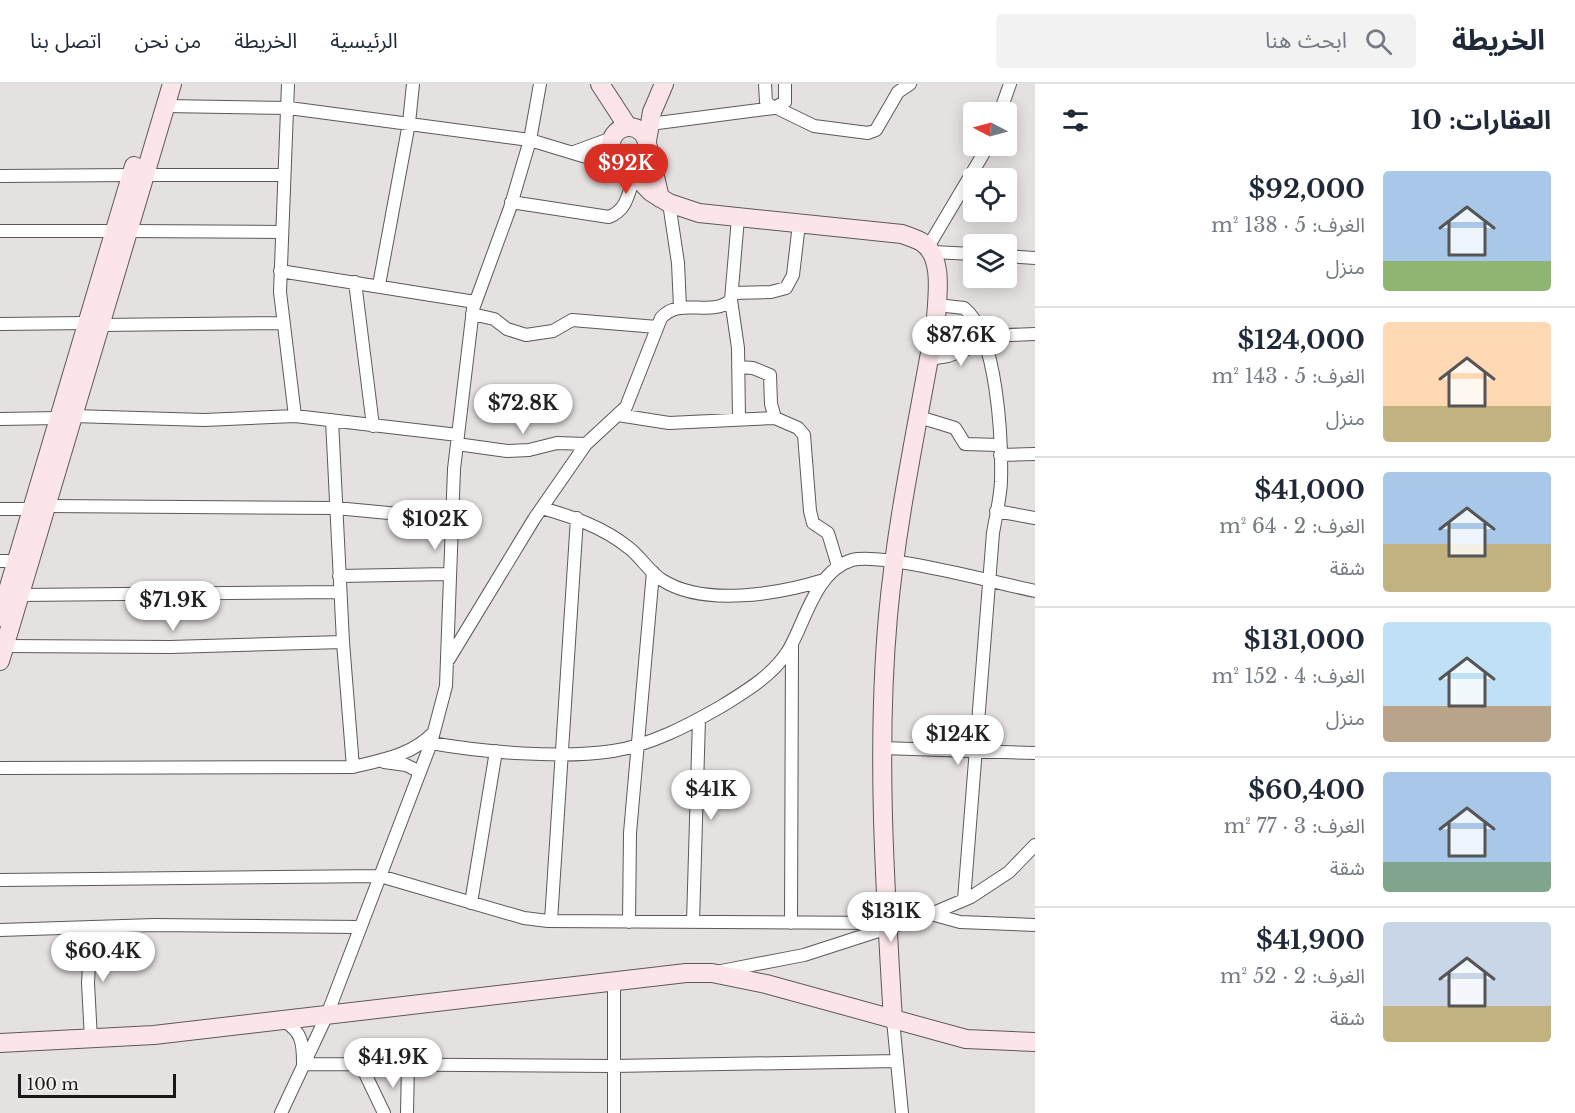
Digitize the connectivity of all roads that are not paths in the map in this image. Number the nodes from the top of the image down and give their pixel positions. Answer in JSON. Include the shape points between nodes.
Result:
{"nodes":[{"id":1,"x":159,"y":84,"type":"edge"},
{"id":2,"x":172,"y":84,"type":"edge"},
{"id":3,"x":288,"y":84,"type":"edge"},
{"id":4,"x":412,"y":84,"type":"edge"},
{"id":5,"x":540,"y":84,"type":"edge"},
{"id":6,"x":600,"y":84,"type":"edge"},
{"id":7,"x":664,"y":84,"type":"edge"},
{"id":8,"x":765,"y":84,"type":"edge"},
{"id":9,"x":785,"y":84,"type":"edge"},
{"id":10,"x":909,"y":84,"type":"edge"},
{"id":11,"x":1010,"y":84,"type":"edge"},
{"id":12,"x":1004,"y":102,"type":"edge"},
{"id":13,"x":165,"y":106,"type":"junction"},
{"id":14,"x":286,"y":108,"type":"junction"},
{"id":15,"x":776,"y":108,"type":"junction"},
{"id":16,"x":409,"y":123,"type":"junction"},
{"id":17,"x":636,"y":131,"type":"junction"},
{"id":18,"x":530,"y":140,"type":"junction"},
{"id":19,"x":570,"y":153,"type":"junction"},
{"id":20,"x":982,"y":156,"type":"edge"},
{"id":21,"x":620,"y":161,"type":"junction"},
{"id":22,"x":138,"y":175,"type":"junction"},
{"id":23,"x":283,"y":175,"type":"junction"},
{"id":24,"x":0,"y":176,"type":"edge"},
{"id":25,"x":634,"y":177,"type":"junction"},
{"id":26,"x":664,"y":201,"type":"junction"},
{"id":27,"x":511,"y":202,"type":"junction"},
{"id":28,"x":738,"y":218,"type":"junction"},
{"id":29,"x":799,"y":224,"type":"junction"},
{"id":30,"x":0,"y":231,"type":"edge"},
{"id":31,"x":122,"y":231,"type":"junction"},
{"id":32,"x":281,"y":232,"type":"junction"},
{"id":33,"x":930,"y":250,"type":"junction"},
{"id":34,"x":963,"y":253,"type":"edge"},
{"id":35,"x":1017,"y":257,"type":"edge"},
{"id":36,"x":1035,"y":258,"type":"edge"},
{"id":37,"x":280,"y":271,"type":"junction"},
{"id":38,"x":355,"y":282,"type":"junction"},
{"id":39,"x":379,"y":285,"type":"junction"},
{"id":40,"x":731,"y":296,"type":"junction"},
{"id":41,"x":937,"y":305,"type":"junction"},
{"id":42,"x":680,"y":307,"type":"junction"},
{"id":43,"x":474,"y":308,"type":"junction"},
{"id":44,"x":284,"y":323,"type":"junction"},
{"id":45,"x":0,"y":324,"type":"edge"},
{"id":46,"x":94,"y":324,"type":"junction"},
{"id":47,"x":657,"y":327,"type":"junction"},
{"id":48,"x":1035,"y":334,"type":"edge"},
{"id":49,"x":982,"y":340,"type":"junction"},
{"id":50,"x":929,"y":359,"type":"junction"},
{"id":51,"x":738,"y":367,"type":"junction"},
{"id":52,"x":295,"y":416,"type":"junction"},
{"id":53,"x":618,"y":416,"type":"junction"},
{"id":54,"x":66,"y":417,"type":"junction"},
{"id":55,"x":919,"y":417,"type":"junction"},
{"id":56,"x":0,"y":418,"type":"edge"},
{"id":57,"x":775,"y":418,"type":"junction"},
{"id":58,"x":739,"y":419,"type":"junction"},
{"id":59,"x":332,"y":420,"type":"junction"},
{"id":60,"x":373,"y":426,"type":"junction"},
{"id":61,"x":458,"y":440,"type":"junction"},
{"id":62,"x":586,"y":444,"type":"junction"},
{"id":63,"x":1000,"y":450,"type":"junction"},
{"id":64,"x":1035,"y":454,"type":"edge"},
{"id":65,"x":39,"y":507,"type":"junction"},
{"id":66,"x":336,"y":508,"type":"junction"},
{"id":67,"x":542,"y":508,"type":"junction"},
{"id":68,"x":0,"y":509,"type":"edge"},
{"id":69,"x":996,"y":511,"type":"junction"},
{"id":70,"x":577,"y":518,"type":"junction"},
{"id":71,"x":1035,"y":518,"type":"edge"},
{"id":72,"x":452,"y":519,"type":"junction"},
{"id":73,"x":8,"y":561,"type":"edge"},
{"id":74,"x":894,"y":562,"type":"junction"},
{"id":75,"x":838,"y":566,"type":"junction"},
{"id":76,"x":653,"y":572,"type":"junction"},
{"id":77,"x":449,"y":574,"type":"junction"},
{"id":78,"x":339,"y":576,"type":"junction"},
{"id":79,"x":824,"y":580,"type":"junction"},
{"id":80,"x":990,"y":582,"type":"junction"},
{"id":81,"x":1035,"y":591,"type":"edge"},
{"id":82,"x":340,"y":592,"type":"junction"},
{"id":83,"x":20,"y":595,"type":"junction"},
{"id":84,"x":0,"y":616,"type":"edge"},
{"id":85,"x":343,"y":642,"type":"junction"},
{"id":86,"x":792,"y":642,"type":"junction"},
{"id":87,"x":2,"y":653,"type":"edge"},
{"id":88,"x":447,"y":662,"type":"junction"},
{"id":89,"x":699,"y":719,"type":"junction"},
{"id":90,"x":432,"y":738,"type":"junction"},
{"id":91,"x":636,"y":744,"type":"junction"},
{"id":92,"x":882,"y":748,"type":"junction"},
{"id":93,"x":496,"y":751,"type":"junction"},
{"id":94,"x":976,"y":751,"type":"junction"},
{"id":95,"x":562,"y":752,"type":"junction"},
{"id":96,"x":1035,"y":753,"type":"edge"},
{"id":97,"x":377,"y":761,"type":"junction"},
{"id":98,"x":353,"y":767,"type":"junction"},
{"id":99,"x":0,"y":768,"type":"edge"},
{"id":100,"x":420,"y":772,"type":"junction"},
{"id":101,"x":1035,"y":845,"type":"edge"},
{"id":102,"x":380,"y":876,"type":"junction"},
{"id":103,"x":0,"y":880,"type":"edge"},
{"id":104,"x":964,"y":900,"type":"junction"},
{"id":105,"x":471,"y":903,"type":"junction"},
{"id":106,"x":931,"y":914,"type":"junction"},
{"id":107,"x":551,"y":921,"type":"junction"},
{"id":108,"x":629,"y":922,"type":"junction"},
{"id":109,"x":693,"y":922,"type":"junction"},
{"id":110,"x":791,"y":923,"type":"junction"},
{"id":111,"x":1035,"y":925,"type":"edge"},
{"id":112,"x":887,"y":926,"type":"junction"},
{"id":113,"x":91,"y":927,"type":"junction"},
{"id":114,"x":360,"y":927,"type":"junction"},
{"id":115,"x":0,"y":930,"type":"edge"},
{"id":116,"x":712,"y":973,"type":"junction"},
{"id":117,"x":614,"y":981,"type":"junction"},
{"id":118,"x":327,"y":1015,"type":"junction"},
{"id":119,"x":894,"y":1020,"type":"junction"},
{"id":120,"x":284,"y":1021,"type":"junction"},
{"id":121,"x":92,"y":1039,"type":"junction"},
{"id":122,"x":1035,"y":1042,"type":"edge"},
{"id":123,"x":0,"y":1043,"type":"edge"},
{"id":124,"x":897,"y":1060,"type":"junction"},
{"id":125,"x":303,"y":1064,"type":"junction"},
{"id":126,"x":361,"y":1065,"type":"junction"},
{"id":127,"x":408,"y":1065,"type":"junction"},
{"id":128,"x":613,"y":1066,"type":"junction"},
{"id":129,"x":281,"y":1113,"type":"edge"},
{"id":130,"x":384,"y":1113,"type":"edge"},
{"id":131,"x":407,"y":1113,"type":"edge"},
{"id":132,"x":614,"y":1113,"type":"edge"},
{"id":133,"x":902,"y":1113,"type":"edge"}],
"edges":[{"from":1,"to":22,"type":"street"},
{"from":2,"to":13,"type":"street"},
{"from":3,"to":14,"type":"street"},
{"from":4,"to":16,"type":"street"},
{"from":5,"to":18,"type":"street"},
{"from":6,"to":17,"type":"street"},
{"from":7,"to":17,"type":"street"},
{"from":8,"to":15,"type":"street","via":[[766,102]]},
{"from":9,"to":15,"type":"street","via":[[785,102]]},
{"from":10,"to":15,"type":"street","via":[[898,92],[876,130],[868,133],[814,126]]},
{"from":11,"to":12,"type":"street"},
{"from":13,"to":14,"type":"street"},
{"from":13,"to":22,"type":"street"},
{"from":14,"to":16,"type":"street"},
{"from":14,"to":23,"type":"street"},
{"from":15,"to":17,"type":"street"},
{"from":16,"to":18,"type":"street"},
{"from":16,"to":39,"type":"street"},
{"from":17,"to":19,"type":"street"},
{"from":17,"to":21,"type":"street","via":[[612,151]]},
{"from":17,"to":21,"type":"street","via":[[639,161]]},
{"from":17,"to":26,"type":"street"},
{"from":18,"to":19,"type":"street"},
{"from":18,"to":27,"type":"street"},
{"from":19,"to":21,"type":"street"},
{"from":20,"to":33,"type":"street"},
{"from":21,"to":25,"type":"street"},
{"from":22,"to":23,"type":"street"},
{"from":22,"to":24,"type":"street"},
{"from":22,"to":31,"type":"street"},
{"from":23,"to":32,"type":"street"},
{"from":25,"to":26,"type":"street"},
{"from":25,"to":27,"type":"street","via":[[624,207],[609,217]]},
{"from":26,"to":28,"type":"street","via":[[699,213]]},
{"from":26,"to":42,"type":"street","via":[[678,262]]},
{"from":27,"to":43,"type":"street"},
{"from":28,"to":29,"type":"street"},
{"from":28,"to":40,"type":"street"},
{"from":29,"to":33,"type":"street","via":[[902,234]]},
{"from":29,"to":40,"type":"street","via":[[793,275],[786,288]]},
{"from":30,"to":31,"type":"street"},
{"from":31,"to":32,"type":"street"},
{"from":31,"to":46,"type":"street"},
{"from":32,"to":37,"type":"street"},
{"from":33,"to":34,"type":"street"},
{"from":33,"to":41,"type":"street"},
{"from":35,"to":36,"type":"street"},
{"from":37,"to":38,"type":"street"},
{"from":37,"to":44,"type":"street"},
{"from":38,"to":39,"type":"street"},
{"from":38,"to":60,"type":"street"},
{"from":39,"to":43,"type":"street"},
{"from":40,"to":42,"type":"street","via":[[720,307]]},
{"from":40,"to":51,"type":"street"},
{"from":41,"to":49,"type":"street","via":[[963,308]]},
{"from":41,"to":50,"type":"street"},
{"from":42,"to":47,"type":"street","via":[[668,310]]},
{"from":43,"to":47,"type":"street","via":[[507,329],[526,335],[553,331],[572,320]]},
{"from":43,"to":61,"type":"street"},
{"from":44,"to":46,"type":"street"},
{"from":44,"to":52,"type":"street"},
{"from":45,"to":46,"type":"street"},
{"from":46,"to":54,"type":"street"},
{"from":47,"to":53,"type":"street","via":[[626,407]]},
{"from":48,"to":49,"type":"street"},
{"from":49,"to":50,"type":"street","via":[[948,356]]},
{"from":49,"to":63,"type":"street","via":[[990,356],[997,392]]},
{"from":50,"to":55,"type":"street"},
{"from":51,"to":57,"type":"street","via":[[770,375]]},
{"from":51,"to":58,"type":"street"},
{"from":52,"to":54,"type":"street","via":[[204,420]]},
{"from":52,"to":59,"type":"street"},
{"from":53,"to":58,"type":"street","via":[[669,423]]},
{"from":53,"to":62,"type":"street"},
{"from":54,"to":56,"type":"street"},
{"from":54,"to":65,"type":"street"},
{"from":55,"to":63,"type":"street","via":[[955,428],[964,444]]},
{"from":55,"to":74,"type":"street"},
{"from":57,"to":58,"type":"street"},
{"from":57,"to":75,"type":"street","via":[[798,428],[804,435],[812,517],[816,526],[828,533]]},
{"from":59,"to":60,"type":"street"},
{"from":59,"to":66,"type":"street"},
{"from":60,"to":61,"type":"street"},
{"from":61,"to":62,"type":"street","via":[[507,451],[556,443]]},
{"from":61,"to":72,"type":"street"},
{"from":62,"to":67,"type":"street"},
{"from":63,"to":64,"type":"street"},
{"from":63,"to":69,"type":"street","via":[[1001,483]]},
{"from":65,"to":66,"type":"street"},
{"from":65,"to":68,"type":"street"},
{"from":65,"to":73,"type":"street"},
{"from":65,"to":83,"type":"street"},
{"from":66,"to":72,"type":"street"},
{"from":66,"to":78,"type":"street"},
{"from":67,"to":70,"type":"street"},
{"from":67,"to":88,"type":"street"},
{"from":69,"to":71,"type":"street"},
{"from":69,"to":80,"type":"street"},
{"from":70,"to":76,"type":"street","via":[[631,548]]},
{"from":70,"to":95,"type":"street"},
{"from":72,"to":77,"type":"street"},
{"from":73,"to":84,"type":"street"},
{"from":74,"to":75,"type":"street","via":[[868,558]]},
{"from":74,"to":80,"type":"street"},
{"from":74,"to":92,"type":"street"},
{"from":75,"to":79,"type":"street"},
{"from":76,"to":79,"type":"street","via":[[676,587],[726,595],[764,593]]},
{"from":76,"to":91,"type":"street"},
{"from":77,"to":78,"type":"street"},
{"from":77,"to":88,"type":"street"},
{"from":78,"to":82,"type":"street"},
{"from":79,"to":86,"type":"street"},
{"from":80,"to":81,"type":"street"},
{"from":80,"to":94,"type":"street"},
{"from":82,"to":83,"type":"street"},
{"from":82,"to":85,"type":"street"},
{"from":83,"to":87,"type":"street"},
{"from":85,"to":87,"type":"street"},
{"from":85,"to":98,"type":"street"},
{"from":86,"to":89,"type":"street","via":[[770,673]]},
{"from":86,"to":110,"type":"street"},
{"from":88,"to":90,"type":"street","via":[[446,686]]},
{"from":89,"to":91,"type":"street"},
{"from":89,"to":109,"type":"street"},
{"from":90,"to":93,"type":"street"},
{"from":90,"to":97,"type":"street"},
{"from":90,"to":100,"type":"street"},
{"from":91,"to":95,"type":"street","via":[[614,751]]},
{"from":91,"to":108,"type":"street"},
{"from":92,"to":94,"type":"street"},
{"from":92,"to":112,"type":"street"},
{"from":93,"to":95,"type":"street"},
{"from":93,"to":105,"type":"street"},
{"from":94,"to":96,"type":"street"},
{"from":94,"to":104,"type":"street"},
{"from":95,"to":107,"type":"street"},
{"from":97,"to":98,"type":"street"},
{"from":97,"to":100,"type":"street","via":[[406,765]]},
{"from":98,"to":99,"type":"street"},
{"from":100,"to":102,"type":"street"},
{"from":101,"to":104,"type":"street","via":[[1009,872]]},
{"from":102,"to":103,"type":"street"},
{"from":102,"to":105,"type":"street"},
{"from":102,"to":114,"type":"street"},
{"from":104,"to":106,"type":"street"},
{"from":105,"to":107,"type":"street"},
{"from":106,"to":111,"type":"street","via":[[960,922]]},
{"from":106,"to":112,"type":"street"},
{"from":107,"to":108,"type":"street"},
{"from":108,"to":109,"type":"street"},
{"from":109,"to":110,"type":"street"},
{"from":110,"to":112,"type":"street"},
{"from":112,"to":116,"type":"street","via":[[804,955]]},
{"from":112,"to":119,"type":"street"},
{"from":113,"to":114,"type":"street"},
{"from":113,"to":115,"type":"street"},
{"from":113,"to":121,"type":"street","via":[[88,983]]},
{"from":114,"to":118,"type":"street"},
{"from":116,"to":117,"type":"street"},
{"from":116,"to":119,"type":"street"},
{"from":117,"to":118,"type":"street"},
{"from":117,"to":128,"type":"street"},
{"from":118,"to":120,"type":"street"},
{"from":118,"to":125,"type":"street"},
{"from":119,"to":122,"type":"street","via":[[966,1039]]},
{"from":119,"to":124,"type":"street"},
{"from":120,"to":121,"type":"street"},
{"from":120,"to":125,"type":"street","via":[[297,1028],[301,1036]]},
{"from":121,"to":123,"type":"street"},
{"from":124,"to":128,"type":"street"},
{"from":124,"to":133,"type":"street"},
{"from":125,"to":126,"type":"street"},
{"from":125,"to":129,"type":"street"},
{"from":126,"to":127,"type":"street"},
{"from":126,"to":130,"type":"street"},
{"from":127,"to":128,"type":"street"},
{"from":127,"to":131,"type":"street"},
{"from":128,"to":132,"type":"street"}]}
